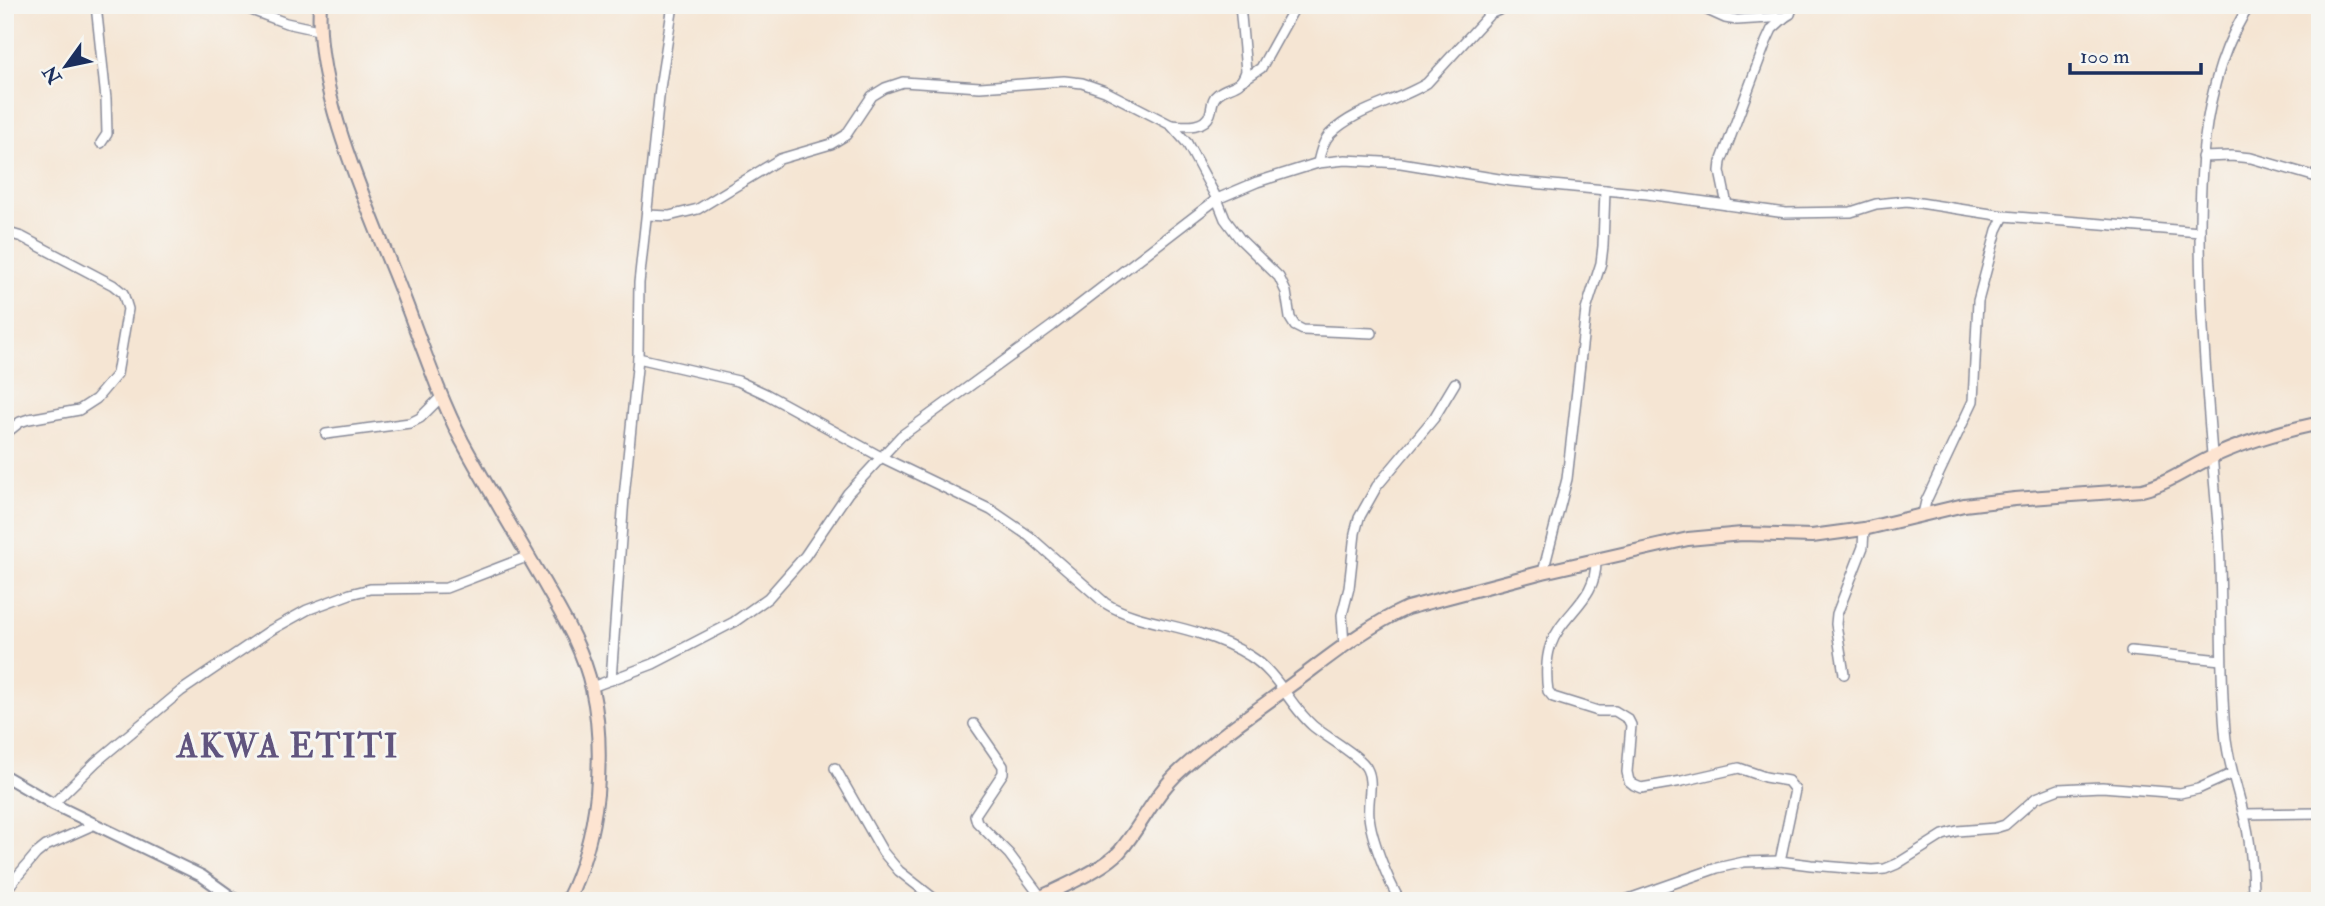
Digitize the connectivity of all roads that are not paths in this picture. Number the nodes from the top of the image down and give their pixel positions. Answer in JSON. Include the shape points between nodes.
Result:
{"nodes":[{"id":1,"x":96,"y":5,"type":"edge"},
{"id":2,"x":238,"y":5,"type":"edge"},
{"id":3,"x":320,"y":5,"type":"edge"},
{"id":4,"x":673,"y":5,"type":"edge"},
{"id":5,"x":1240,"y":5,"type":"edge"},
{"id":6,"x":1296,"y":5,"type":"edge"},
{"id":7,"x":1510,"y":5,"type":"edge"},
{"id":8,"x":1696,"y":5,"type":"edge"},
{"id":9,"x":1793,"y":5,"type":"edge"},
{"id":10,"x":2250,"y":5,"type":"edge"},
{"id":11,"x":1785,"y":17,"type":"junction"},
{"id":12,"x":318,"y":30,"type":"junction"},
{"id":13,"x":1243,"y":80,"type":"junction"},
{"id":14,"x":1171,"y":125,"type":"junction"},
{"id":15,"x":101,"y":143,"type":"dead end"},
{"id":16,"x":2202,"y":157,"type":"junction"},
{"id":17,"x":1318,"y":163,"type":"junction"},
{"id":18,"x":2320,"y":178,"type":"edge"},
{"id":19,"x":1605,"y":190,"type":"junction"},
{"id":20,"x":1217,"y":199,"type":"junction"},
{"id":21,"x":1727,"y":205,"type":"junction"},
{"id":22,"x":648,"y":215,"type":"junction"},
{"id":23,"x":2004,"y":216,"type":"junction"},
{"id":24,"x":5,"y":232,"type":"edge"},
{"id":25,"x":2200,"y":232,"type":"junction"},
{"id":26,"x":1372,"y":332,"type":"dead end"},
{"id":27,"x":638,"y":358,"type":"junction"},
{"id":28,"x":1455,"y":383,"type":"dead end"},
{"id":29,"x":442,"y":396,"type":"junction"},
{"id":30,"x":2320,"y":423,"type":"edge"},
{"id":31,"x":326,"y":433,"type":"dead end"},
{"id":32,"x":5,"y":435,"type":"edge"},
{"id":33,"x":881,"y":457,"type":"junction"},
{"id":34,"x":2211,"y":457,"type":"junction"},
{"id":35,"x":1923,"y":514,"type":"junction"},
{"id":36,"x":1864,"y":529,"type":"junction"},
{"id":37,"x":528,"y":556,"type":"junction"},
{"id":38,"x":1597,"y":560,"type":"junction"},
{"id":39,"x":1543,"y":572,"type":"junction"},
{"id":40,"x":1345,"y":646,"type":"junction"},
{"id":41,"x":2132,"y":651,"type":"dead end"},
{"id":42,"x":2221,"y":660,"type":"junction"},
{"id":43,"x":1844,"y":674,"type":"dead end"},
{"id":44,"x":611,"y":680,"type":"junction"},
{"id":45,"x":592,"y":687,"type":"junction"},
{"id":46,"x":1284,"y":690,"type":"junction"},
{"id":47,"x":974,"y":724,"type":"dead end"},
{"id":48,"x":835,"y":768,"type":"dead end"},
{"id":49,"x":2231,"y":774,"type":"junction"},
{"id":50,"x":5,"y":776,"type":"edge"},
{"id":51,"x":53,"y":804,"type":"junction"},
{"id":52,"x":2320,"y":813,"type":"edge"},
{"id":53,"x":2244,"y":814,"type":"junction"},
{"id":54,"x":93,"y":825,"type":"junction"},
{"id":55,"x":1780,"y":861,"type":"junction"},
{"id":56,"x":5,"y":891,"type":"edge"},
{"id":57,"x":1036,"y":899,"type":"edge"},
{"id":58,"x":237,"y":901,"type":"edge"},
{"id":59,"x":567,"y":901,"type":"edge"},
{"id":60,"x":937,"y":901,"type":"edge"},
{"id":61,"x":1400,"y":901,"type":"edge"},
{"id":62,"x":1623,"y":901,"type":"edge"},
{"id":63,"x":2253,"y":901,"type":"edge"}],
"edges":[{"from":1,"to":15,"type":"street","via":[[106,99],[107,134]]},
{"from":2,"to":12,"type":"street"},
{"from":3,"to":12,"type":"main road"},
{"from":4,"to":22,"type":"street"},
{"from":5,"to":13,"type":"street"},
{"from":6,"to":13,"type":"street","via":[[1261,68]]},
{"from":7,"to":17,"type":"street","via":[[1490,15],[1427,83],[1352,117],[1330,134]]},
{"from":8,"to":11,"type":"street","via":[[1737,20]]},
{"from":9,"to":11,"type":"street"},
{"from":10,"to":16,"type":"street","via":[[2229,44]]},
{"from":11,"to":21,"type":"street","via":[[1766,42],[1721,162]]},
{"from":12,"to":29,"type":"main road","via":[[329,92],[349,154]]},
{"from":13,"to":14,"type":"street","via":[[1218,93],[1210,116],[1201,123]]},
{"from":14,"to":20,"type":"street","via":[[1187,143]]},
{"from":14,"to":22,"type":"street","via":[[1082,83],[980,87],[902,82],[872,96],[846,135],[831,144],[780,159],[698,209]]},
{"from":16,"to":18,"type":"street","via":[[2251,158]]},
{"from":16,"to":25,"type":"street"},
{"from":17,"to":19,"type":"street","via":[[1401,163]]},
{"from":17,"to":20,"type":"street"},
{"from":19,"to":21,"type":"street"},
{"from":19,"to":39,"type":"street","via":[[1601,263],[1586,310],[1567,479]]},
{"from":20,"to":26,"type":"street","via":[[1240,239],[1279,277],[1295,326]]},
{"from":20,"to":33,"type":"street","via":[[901,436]]},
{"from":21,"to":23,"type":"street","via":[[1820,214],[1907,201]]},
{"from":22,"to":27,"type":"street","via":[[639,284]]},
{"from":23,"to":25,"type":"street"},
{"from":23,"to":35,"type":"street","via":[[1978,301],[1973,401]]},
{"from":24,"to":32,"type":"street","via":[[113,285],[128,309],[117,374],[96,399],[79,410],[20,422]]},
{"from":25,"to":34,"type":"street"},
{"from":27,"to":33,"type":"street","via":[[738,381]]},
{"from":27,"to":44,"type":"street"},
{"from":28,"to":40,"type":"street","via":[[1434,418],[1377,486],[1359,518],[1342,615]]},
{"from":29,"to":31,"type":"street","via":[[410,423]]},
{"from":29,"to":37,"type":"main road"},
{"from":30,"to":34,"type":"main road","via":[[2263,437]]},
{"from":33,"to":44,"type":"street","via":[[768,598],[734,622]]},
{"from":33,"to":46,"type":"street","via":[[1016,526],[1118,611],[1202,634],[1249,655],[1266,667]]},
{"from":34,"to":35,"type":"main road","via":[[2142,491],[2014,499]]},
{"from":34,"to":42,"type":"street","via":[[2218,526]]},
{"from":35,"to":36,"type":"main road"},
{"from":36,"to":38,"type":"main road","via":[[1812,536],[1708,535]]},
{"from":36,"to":43,"type":"street","via":[[1863,547],[1837,614]]},
{"from":37,"to":45,"type":"main road","via":[[562,616]]},
{"from":37,"to":51,"type":"street","via":[[446,589],[370,589],[307,610],[181,691]]},
{"from":38,"to":39,"type":"main road"},
{"from":38,"to":55,"type":"street","via":[[1590,590],[1549,648],[1548,691],[1598,711],[1622,713],[1628,719],[1627,772],[1629,781],[1641,788],[1739,768],[1788,780],[1795,790]]},
{"from":39,"to":40,"type":"main road","via":[[1407,608]]},
{"from":40,"to":46,"type":"main road"},
{"from":41,"to":42,"type":"street"},
{"from":42,"to":49,"type":"street"},
{"from":44,"to":45,"type":"street"},
{"from":45,"to":59,"type":"main road","via":[[599,738],[596,805],[588,845]]},
{"from":46,"to":57,"type":"main road","via":[[1180,771],[1118,854]]},
{"from":46,"to":61,"type":"street","via":[[1301,715],[1365,764],[1368,817]]},
{"from":47,"to":57,"type":"street","via":[[1003,766],[975,815],[976,822],[1009,854]]},
{"from":48,"to":60,"type":"street","via":[[883,852]]},
{"from":49,"to":53,"type":"street"},
{"from":49,"to":55,"type":"street","via":[[2180,793],[2059,789],[2036,798],[2005,824],[1943,835],[1885,869]]},
{"from":50,"to":51,"type":"street"},
{"from":51,"to":54,"type":"street"},
{"from":52,"to":53,"type":"street"},
{"from":53,"to":63,"type":"street"},
{"from":54,"to":56,"type":"street","via":[[36,853]]},
{"from":54,"to":58,"type":"street","via":[[202,876]]},
{"from":55,"to":62,"type":"street","via":[[1717,868]]}]}
